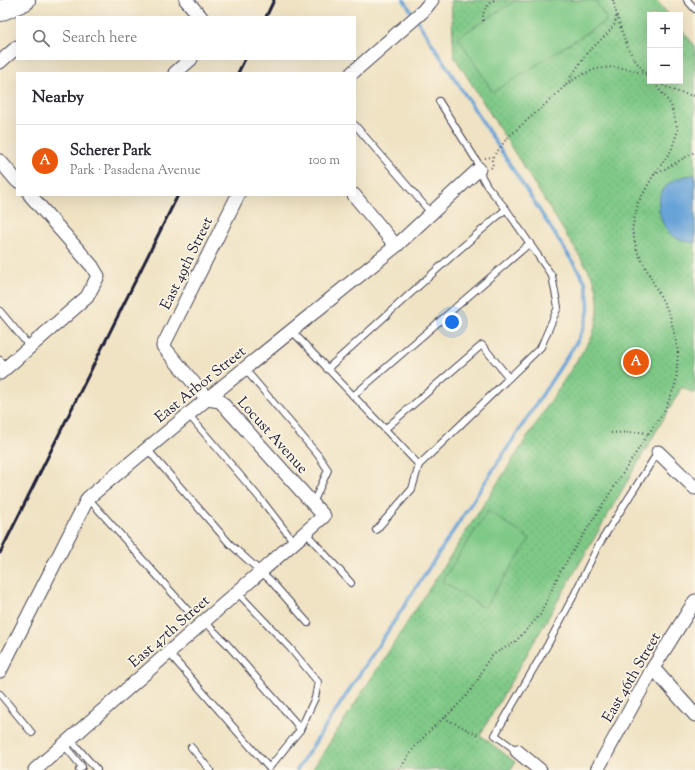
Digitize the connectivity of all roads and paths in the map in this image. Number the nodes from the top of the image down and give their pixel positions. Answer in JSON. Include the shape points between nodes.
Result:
{"nodes":[{"id":1,"x":25,"y":0,"type":"edge"},
{"id":2,"x":186,"y":0,"type":"edge"},
{"id":3,"x":432,"y":0,"type":"edge"},
{"id":4,"x":494,"y":0,"type":"edge"},
{"id":5,"x":613,"y":0,"type":"edge"},
{"id":6,"x":687,"y":0,"type":"edge"},
{"id":7,"x":695,"y":9,"type":"edge"},
{"id":8,"x":0,"y":11,"type":"edge"},
{"id":9,"x":200,"y":16,"type":"edge"},
{"id":10,"x":616,"y":16,"type":"junction"},
{"id":11,"x":483,"y":21,"type":"dead end"},
{"id":12,"x":16,"y":48,"type":"edge"},
{"id":13,"x":190,"y":60,"type":"edge"},
{"id":14,"x":0,"y":62,"type":"edge"},
{"id":15,"x":176,"y":72,"type":"edge"},
{"id":16,"x":353,"y":72,"type":"edge"},
{"id":17,"x":647,"y":74,"type":"edge"},
{"id":18,"x":647,"y":76,"type":"edge"},
{"id":19,"x":657,"y":84,"type":"edge"},
{"id":20,"x":661,"y":84,"type":"edge"},
{"id":21,"x":564,"y":87,"type":"junction"},
{"id":22,"x":695,"y":96,"type":"edge"},
{"id":23,"x":439,"y":101,"type":"dead end"},
{"id":24,"x":356,"y":126,"type":"edge"},
{"id":25,"x":695,"y":152,"type":"edge"},
{"id":26,"x":493,"y":157,"type":"dead end"},
{"id":27,"x":0,"y":161,"type":"edge"},
{"id":28,"x":479,"y":169,"type":"junction"},
{"id":29,"x":653,"y":176,"type":"junction"},
{"id":30,"x":16,"y":180,"type":"edge"},
{"id":31,"x":238,"y":196,"type":"edge"},
{"id":32,"x":355,"y":196,"type":"edge"},
{"id":33,"x":35,"y":197,"type":"edge"},
{"id":34,"x":506,"y":209,"type":"junction"},
{"id":35,"x":431,"y":213,"type":"junction"},
{"id":36,"x":530,"y":244,"type":"junction"},
{"id":37,"x":396,"y":246,"type":"junction"},
{"id":38,"x":0,"y":312,"type":"edge"},
{"id":39,"x":292,"y":330,"type":"junction"},
{"id":40,"x":163,"y":346,"type":"joint"},
{"id":41,"x":30,"y":347,"type":"junction"},
{"id":42,"x":2,"y":367,"type":"edge"},
{"id":43,"x":244,"y":368,"type":"junction"},
{"id":44,"x":327,"y":369,"type":"junction"},
{"id":45,"x":510,"y":378,"type":"junction"},
{"id":46,"x":353,"y":396,"type":"junction"},
{"id":47,"x":207,"y":399,"type":"junction"},
{"id":48,"x":188,"y":414,"type":"junction"},
{"id":49,"x":385,"y":430,"type":"junction"},
{"id":50,"x":611,"y":433,"type":"dead end"},
{"id":51,"x":648,"y":434,"type":"junction"},
{"id":52,"x":147,"y":449,"type":"junction"},
{"id":53,"x":658,"y":452,"type":"joint"},
{"id":54,"x":419,"y":465,"type":"junction"},
{"id":55,"x":695,"y":488,"type":"edge"},
{"id":56,"x":88,"y":498,"type":"junction"},
{"id":57,"x":313,"y":503,"type":"junction"},
{"id":58,"x":324,"y":516,"type":"joint"},
{"id":59,"x":376,"y":530,"type":"dead end"},
{"id":60,"x":305,"y":532,"type":"junction"},
{"id":61,"x":294,"y":542,"type":"junction"},
{"id":62,"x":260,"y":572,"type":"junction"},
{"id":63,"x":351,"y":584,"type":"dead end"},
{"id":64,"x":237,"y":592,"type":"junction"},
{"id":65,"x":695,"y":601,"type":"edge"},
{"id":66,"x":191,"y":614,"type":"dead end"},
{"id":67,"x":204,"y":621,"type":"junction"},
{"id":68,"x":308,"y":623,"type":"dead end"},
{"id":69,"x":168,"y":652,"type":"junction"},
{"id":70,"x":653,"y":668,"type":"junction"},
{"id":71,"x":0,"y":670,"type":"edge"},
{"id":72,"x":0,"y":694,"type":"edge"},
{"id":73,"x":695,"y":715,"type":"edge"},
{"id":74,"x":444,"y":718,"type":"junction"},
{"id":75,"x":300,"y":730,"type":"junction"},
{"id":76,"x":32,"y":733,"type":"dead end"},
{"id":77,"x":478,"y":735,"type":"dead end"},
{"id":78,"x":67,"y":742,"type":"junction"},
{"id":79,"x":191,"y":747,"type":"dead end"},
{"id":80,"x":517,"y":751,"type":"joint"},
{"id":81,"x":268,"y":769,"type":"edge"},
{"id":82,"x":35,"y":770,"type":"edge"},
{"id":83,"x":78,"y":770,"type":"edge"},
{"id":84,"x":97,"y":770,"type":"edge"},
{"id":85,"x":210,"y":770,"type":"edge"},
{"id":86,"x":399,"y":770,"type":"edge"},
{"id":87,"x":540,"y":770,"type":"edge"},
{"id":88,"x":597,"y":770,"type":"edge"}],
"edges":[{"from":1,"to":8,"type":"main road"},
{"from":2,"to":9,"type":"street"},
{"from":3,"to":16,"type":"street","via":[[423,11]]},
{"from":4,"to":11,"type":"path","via":[[484,8]]},
{"from":5,"to":10,"type":"path"},
{"from":6,"to":7,"type":"lane"},
{"from":10,"to":17,"type":"path","via":[[626,46],[639,67]]},
{"from":10,"to":21,"type":"path","via":[[615,24],[587,54]]},
{"from":12,"to":14,"type":"street"},
{"from":13,"to":15,"type":"street"},
{"from":18,"to":21,"type":"path","via":[[620,67],[606,67],[578,76]]},
{"from":19,"to":29,"type":"path","via":[[671,105],[678,130],[671,151]]},
{"from":20,"to":22,"type":"path"},
{"from":21,"to":26,"type":"path","via":[[508,137]]},
{"from":23,"to":28,"type":"lane","via":[[478,163]]},
{"from":24,"to":35,"type":"lane"},
{"from":25,"to":29,"type":"path"},
{"from":27,"to":30,"type":"street"},
{"from":28,"to":34,"type":"lane","via":[[487,186]]},
{"from":28,"to":35,"type":"street","name":"East Arbor Street"},
{"from":29,"to":51,"type":"path","via":[[638,203],[632,229],[637,251],[670,315],[678,350],[678,364],[676,382],[664,412]]},
{"from":31,"to":40,"type":"street","name":"East 49th Street"},
{"from":32,"to":37,"type":"street"},
{"from":33,"to":41,"type":"street","via":[[98,276],[87,297]]},
{"from":34,"to":36,"type":"lane"},
{"from":34,"to":44,"type":"lane"},
{"from":35,"to":37,"type":"street","name":"East Arbor Street"},
{"from":36,"to":45,"type":"lane","via":[[552,276],[558,307],[541,347]]},
{"from":36,"to":46,"type":"lane"},
{"from":37,"to":39,"type":"street","name":"East Arbor Street"},
{"from":38,"to":41,"type":"lane"},
{"from":39,"to":43,"type":"street","name":"East Arbor Street"},
{"from":39,"to":44,"type":"lane"},
{"from":40,"to":47,"type":"street","name":"Locust Avenue"},
{"from":41,"to":42,"type":"street"},
{"from":43,"to":47,"type":"street","name":"East Arbor Street"},
{"from":43,"to":57,"type":"lane","via":[[328,470]]},
{"from":44,"to":46,"type":"lane"},
{"from":45,"to":49,"type":"lane","via":[[482,345]]},
{"from":45,"to":54,"type":"lane"},
{"from":46,"to":49,"type":"lane"},
{"from":47,"to":48,"type":"street","name":"East Arbor Street"},
{"from":47,"to":57,"type":"street","name":"Locust Avenue","via":[[220,401]]},
{"from":48,"to":52,"type":"street","name":"East Arbor Street"},
{"from":48,"to":61,"type":"lane"},
{"from":49,"to":54,"type":"lane"},
{"from":50,"to":51,"type":"path"},
{"from":51,"to":74,"type":"path","via":[[559,574],[540,616],[514,642],[492,655],[469,693]]},
{"from":52,"to":56,"type":"street","name":"East Arbor Street"},
{"from":52,"to":62,"type":"lane","via":[[230,544]]},
{"from":53,"to":55,"type":"street"},
{"from":53,"to":80,"type":"lane","via":[[598,546],[548,644],[496,735]]},
{"from":54,"to":59,"type":"lane","via":[[412,489]]},
{"from":56,"to":66,"type":"lane"},
{"from":56,"to":71,"type":"street","name":"East Arbor Street"},
{"from":57,"to":58,"type":"street","name":"Locust Avenue"},
{"from":58,"to":60,"type":"street","name":"East 47th Street"},
{"from":60,"to":61,"type":"street","name":"East 47th Street"},
{"from":60,"to":63,"type":"lane"},
{"from":61,"to":62,"type":"street","name":"East 47th Street"},
{"from":62,"to":64,"type":"street","name":"East 47th Street"},
{"from":62,"to":68,"type":"lane"},
{"from":64,"to":67,"type":"street","name":"East 47th Street"},
{"from":64,"to":75,"type":"lane","via":[[318,682],[315,698]]},
{"from":65,"to":70,"type":"street","name":"East 46th Street"},
{"from":67,"to":69,"type":"street","name":"East 47th Street"},
{"from":67,"to":75,"type":"lane","via":[[227,644]]},
{"from":69,"to":78,"type":"street","name":"East 47th Street"},
{"from":69,"to":81,"type":"lane"},
{"from":70,"to":73,"type":"street"},
{"from":70,"to":88,"type":"street","name":"East 46th Street"},
{"from":72,"to":76,"type":"lane"},
{"from":74,"to":77,"type":"path"},
{"from":74,"to":86,"type":"path","via":[[413,749]]},
{"from":75,"to":81,"type":"lane"},
{"from":78,"to":82,"type":"street","name":"East 47th Street"},
{"from":78,"to":83,"type":"lane","via":[[82,767]]},
{"from":78,"to":84,"type":"lane"},
{"from":79,"to":85,"type":"lane"},
{"from":80,"to":87,"type":"street"}]}
